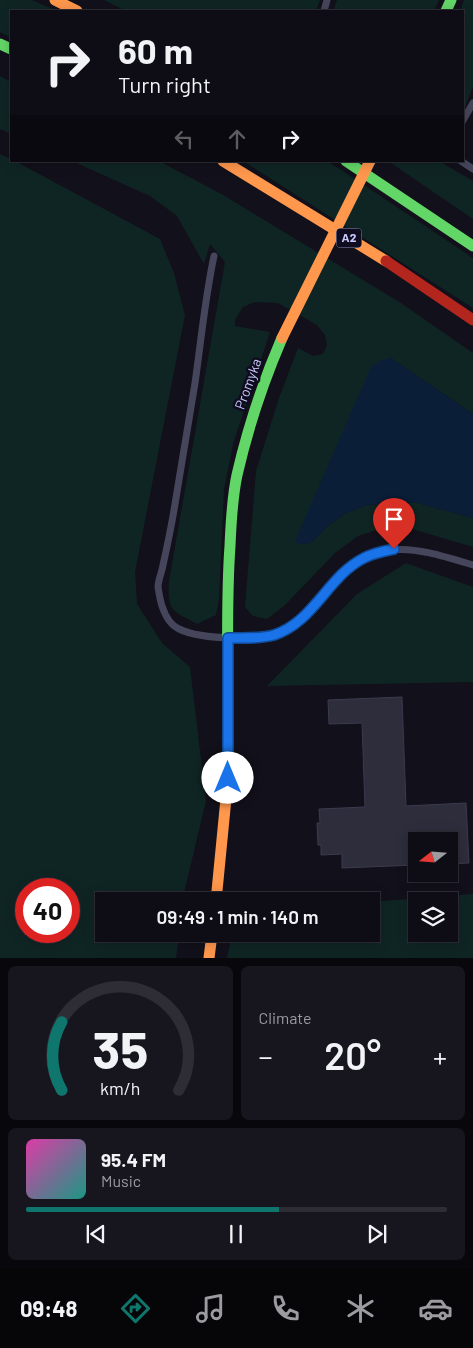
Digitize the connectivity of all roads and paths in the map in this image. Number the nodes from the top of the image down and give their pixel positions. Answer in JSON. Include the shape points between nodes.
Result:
{"nodes":[{"id":1,"x":55,"y":0,"type":"edge"},
{"id":2,"x":75,"y":10,"type":"edge"},
{"id":3,"x":473,"y":103,"type":"edge"},
{"id":4,"x":464,"y":119,"type":"edge"},
{"id":5,"x":225,"y":162,"type":"edge"},
{"id":6,"x":347,"y":162,"type":"edge"},
{"id":7,"x":370,"y":162,"type":"edge"},
{"id":8,"x":462,"y":162,"type":"edge"},
{"id":9,"x":473,"y":169,"type":"edge"},
{"id":10,"x":473,"y":246,"type":"edge"},
{"id":11,"x":214,"y":256,"type":"dead end"},
{"id":12,"x":473,"y":320,"type":"edge"},
{"id":13,"x":473,"y":565,"type":"edge"},
{"id":14,"x":228,"y":638,"type":"junction"},
{"id":15,"x":217,"y":892,"type":"edge"},
{"id":16,"x":211,"y":942,"type":"edge"},
{"id":17,"x":209,"y":958,"type":"edge"}],
"edges":[{"from":1,"to":2,"type":"main road"},
{"from":3,"to":4,"type":"lane"},
{"from":5,"to":12,"type":"main road","number":"A2","via":[[394,266]]},
{"from":6,"to":10,"type":"main road"},
{"from":7,"to":14,"type":"main road","name":"Promyka","bridge":true,"via":[[282,338],[261,388],[237,476],[228,575]]},
{"from":8,"to":9,"type":"lane"},
{"from":11,"to":14,"type":"lane","via":[[172,522],[158,587],[167,618],[178,629]]},
{"from":13,"to":14,"type":"lane","via":[[412,549],[378,552],[351,566],[301,619],[285,631],[267,637]]},
{"from":14,"to":15,"type":"main road","name":"Promyka","via":[[228,778]]},
{"from":16,"to":17,"type":"main road"}]}
